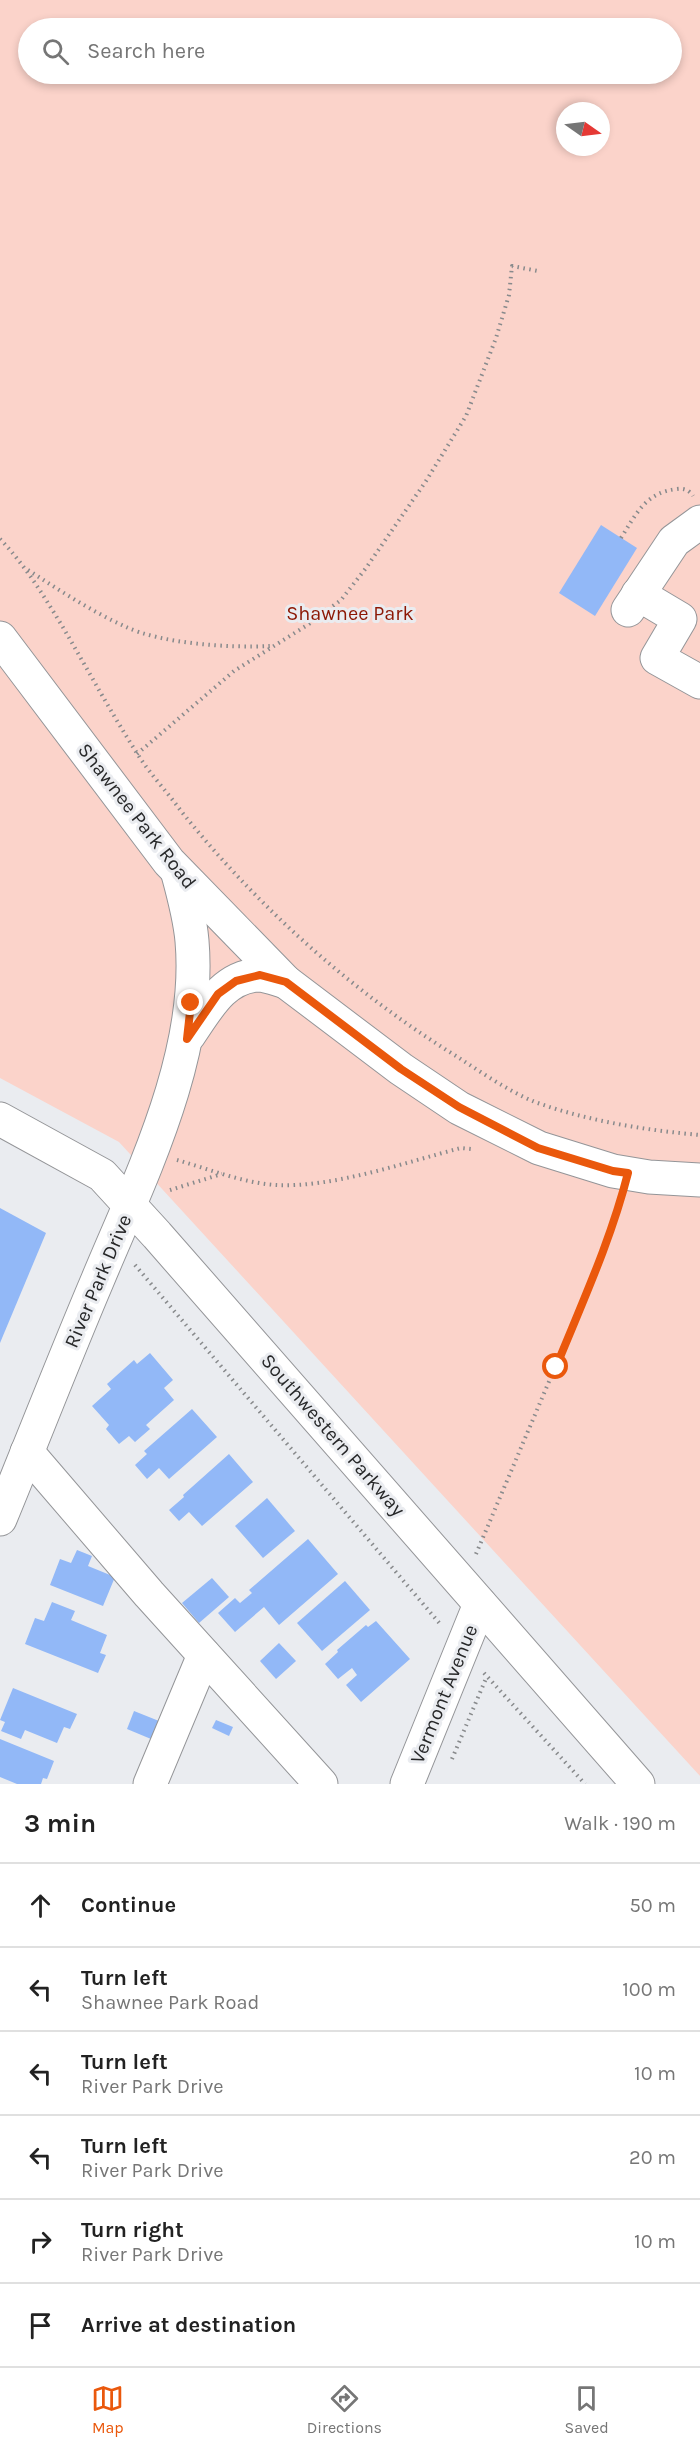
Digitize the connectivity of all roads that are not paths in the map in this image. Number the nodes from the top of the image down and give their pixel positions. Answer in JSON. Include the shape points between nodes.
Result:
{"nodes":[{"id":1,"x":699,"y":513,"type":"edge"},
{"id":2,"x":0,"y":638,"type":"edge"},
{"id":3,"x":700,"y":682,"type":"edge"},
{"id":4,"x":178,"y":871,"type":"junction"},
{"id":5,"x":286,"y":982,"type":"junction"},
{"id":6,"x":187,"y":1039,"type":"junction"},
{"id":7,"x":0,"y":1119,"type":"edge"},
{"id":8,"x":700,"y":1180,"type":"edge"},
{"id":9,"x":130,"y":1206,"type":"junction"},
{"id":10,"x":27,"y":1452,"type":"junction"},
{"id":11,"x":0,"y":1519,"type":"edge"},
{"id":12,"x":480,"y":1604,"type":"junction"},
{"id":13,"x":204,"y":1655,"type":"junction"},
{"id":14,"x":150,"y":1784,"type":"edge"},
{"id":15,"x":321,"y":1784,"type":"edge"},
{"id":16,"x":407,"y":1784,"type":"edge"},
{"id":17,"x":638,"y":1784,"type":"edge"}],
"edges":[{"from":1,"to":3,"type":"street","via":[[674,541],[633,602],[680,619],[657,658]]},
{"from":2,"to":4,"type":"street","name":"Shawnee Park Road"},
{"from":4,"to":5,"type":"street","name":"Shawnee Park Road"},
{"from":4,"to":6,"type":"street","name":"River Park Drive","via":[[192,943]]},
{"from":5,"to":6,"type":"street","name":"River Park Drive","via":[[260,975],[236,981],[218,994]]},
{"from":5,"to":8,"type":"street","name":"Shawnee Park Road","via":[[401,1069],[459,1107],[538,1148],[613,1171],[623,1192],[676,1179]]},
{"from":6,"to":9,"type":"street","name":"River Park Drive","via":[[151,1154]]},
{"from":7,"to":9,"type":"street","name":"Southwestern Parkway","via":[[102,1176]]},
{"from":9,"to":10,"type":"street","name":"River Park Drive"},
{"from":9,"to":12,"type":"street","name":"Southwestern Parkway"},
{"from":10,"to":11,"type":"street","name":"River Park Drive"},
{"from":10,"to":13,"type":"street"},
{"from":12,"to":16,"type":"street","name":"Vermont Avenue"},
{"from":12,"to":17,"type":"street","name":"Southwestern Parkway"},
{"from":13,"to":14,"type":"street"},
{"from":13,"to":15,"type":"street"}]}
